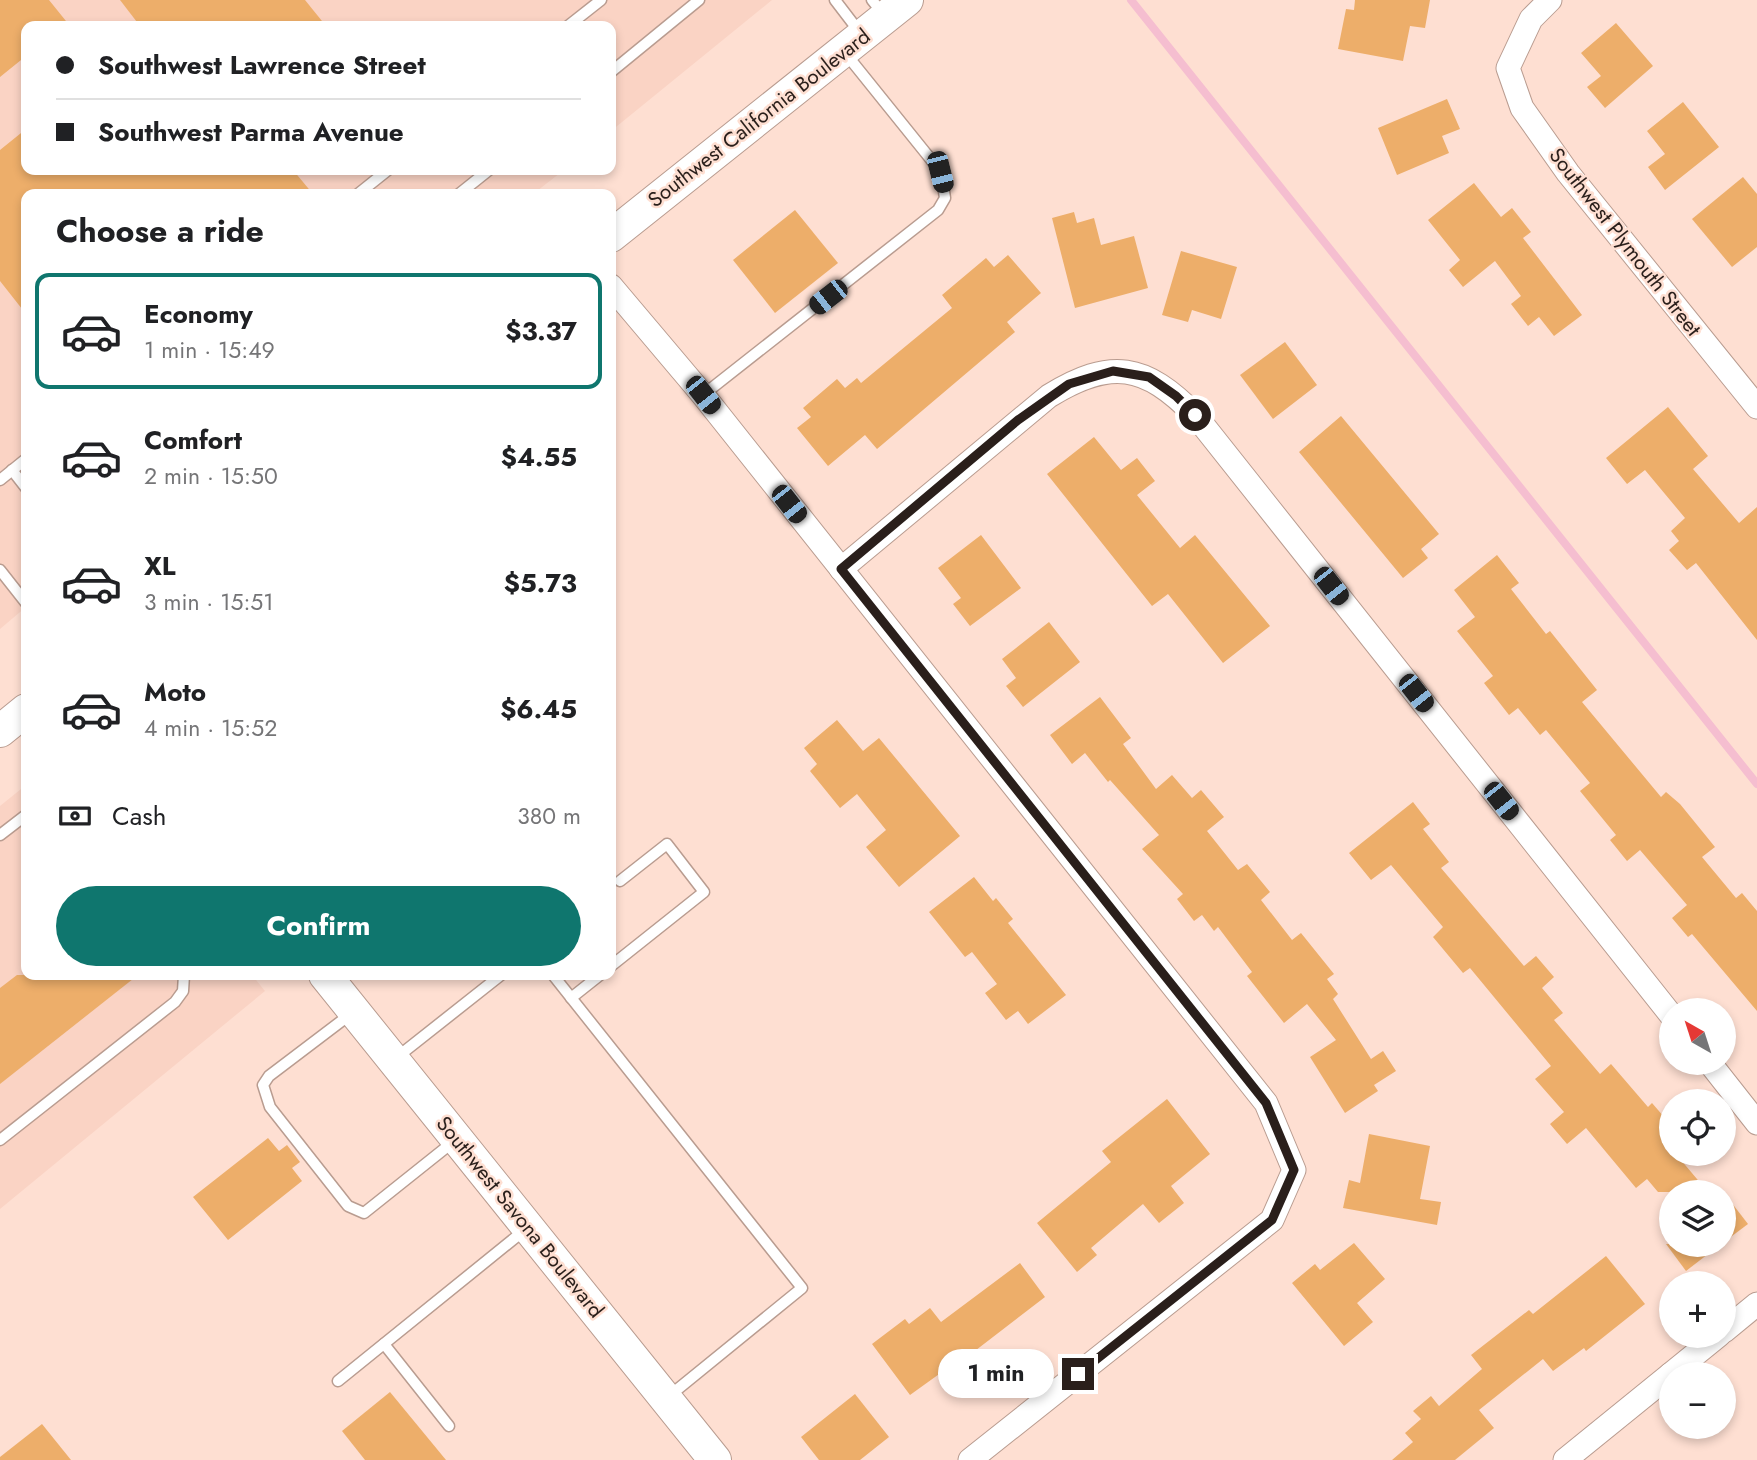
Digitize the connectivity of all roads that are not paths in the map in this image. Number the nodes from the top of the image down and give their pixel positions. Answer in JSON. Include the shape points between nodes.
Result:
{"nodes":[{"id":1,"x":601,"y":0,"type":"edge"},
{"id":2,"x":699,"y":0,"type":"edge"},
{"id":3,"x":835,"y":0,"type":"edge"},
{"id":4,"x":1550,"y":0,"type":"edge"},
{"id":5,"x":574,"y":21,"type":"edge"},
{"id":6,"x":874,"y":21,"type":"edge"},
{"id":7,"x":616,"y":68,"type":"edge"},
{"id":8,"x":382,"y":175,"type":"edge"},
{"id":9,"x":483,"y":175,"type":"edge"},
{"id":10,"x":364,"y":189,"type":"edge"},
{"id":11,"x":465,"y":189,"type":"edge"},
{"id":12,"x":616,"y":232,"type":"edge"},
{"id":13,"x":616,"y":292,"type":"edge"},
{"id":14,"x":703,"y":395,"type":"junction"},
{"id":15,"x":1757,"y":407,"type":"edge"},
{"id":16,"x":21,"y":463,"type":"edge"},
{"id":17,"x":12,"y":470,"type":"junction"},
{"id":18,"x":0,"y":480,"type":"edge"},
{"id":19,"x":21,"y":482,"type":"edge"},
{"id":20,"x":841,"y":569,"type":"junction"},
{"id":21,"x":0,"y":570,"type":"edge"},
{"id":22,"x":21,"y":597,"type":"edge"},
{"id":23,"x":21,"y":714,"type":"edge"},
{"id":24,"x":0,"y":731,"type":"edge"},
{"id":25,"x":21,"y":819,"type":"edge"},
{"id":26,"x":0,"y":835,"type":"edge"},
{"id":27,"x":620,"y":881,"type":"dead end"},
{"id":28,"x":616,"y":962,"type":"edge"},
{"id":29,"x":184,"y":980,"type":"edge"},
{"id":30,"x":329,"y":980,"type":"edge"},
{"id":31,"x":495,"y":980,"type":"edge"},
{"id":32,"x":557,"y":980,"type":"edge"},
{"id":33,"x":594,"y":980,"type":"edge"},
{"id":34,"x":571,"y":998,"type":"junction"},
{"id":35,"x":1659,"y":1000,"type":"edge"},
{"id":36,"x":354,"y":1011,"type":"junction"},
{"id":37,"x":394,"y":1060,"type":"junction"},
{"id":38,"x":1719,"y":1075,"type":"edge"},
{"id":39,"x":1757,"y":1123,"type":"edge"},
{"id":40,"x":457,"y":1139,"type":"junction"},
{"id":41,"x":0,"y":1140,"type":"edge"},
{"id":42,"x":528,"y":1227,"type":"junction"},
{"id":43,"x":1757,"y":1304,"type":"edge"},
{"id":44,"x":1736,"y":1321,"type":"edge"},
{"id":45,"x":384,"y":1343,"type":"junction"},
{"id":46,"x":1703,"y":1348,"type":"edge"},
{"id":47,"x":1686,"y":1362,"type":"edge"},
{"id":48,"x":338,"y":1381,"type":"dead end"},
{"id":49,"x":1659,"y":1384,"type":"edge"},
{"id":50,"x":666,"y":1399,"type":"junction"},
{"id":51,"x":449,"y":1426,"type":"dead end"},
{"id":52,"x":715,"y":1460,"type":"edge"},
{"id":53,"x":970,"y":1460,"type":"edge"},
{"id":54,"x":1565,"y":1460,"type":"edge"}],
"edges":[{"from":1,"to":5,"type":"lane"},
{"from":2,"to":7,"type":"lane"},
{"from":3,"to":6,"type":"lane"},
{"from":4,"to":15,"type":"street","name":"Southwest Plymouth Street","via":[[1531,19],[1508,68],[1522,108]]},
{"from":6,"to":12,"type":"street","name":"Southwest California Boulevard"},
{"from":6,"to":14,"type":"lane","via":[[940,172],[945,198],[938,210]]},
{"from":8,"to":10,"type":"lane"},
{"from":9,"to":11,"type":"lane"},
{"from":13,"to":14,"type":"street"},
{"from":14,"to":20,"type":"street"},
{"from":16,"to":17,"type":"lane"},
{"from":17,"to":18,"type":"lane"},
{"from":17,"to":19,"type":"lane"},
{"from":20,"to":35,"type":"street","via":[[1049,396],[1069,384],[1113,371],[1149,377],[1195,415]]},
{"from":20,"to":53,"type":"street","via":[[1266,1103],[1294,1170],[1272,1220]]},
{"from":21,"to":22,"type":"lane"},
{"from":23,"to":24,"type":"street"},
{"from":25,"to":26,"type":"lane"},
{"from":27,"to":28,"type":"lane","via":[[667,844],[704,891]]},
{"from":29,"to":41,"type":"lane","via":[[175,1002]]},
{"from":30,"to":36,"type":"street","name":"Southwest Savona Boulevard"},
{"from":31,"to":37,"type":"lane"},
{"from":32,"to":34,"type":"lane"},
{"from":33,"to":34,"type":"lane"},
{"from":34,"to":50,"type":"lane","via":[[802,1288]]},
{"from":36,"to":37,"type":"street","name":"Southwest Savona Boulevard"},
{"from":36,"to":40,"type":"lane","via":[[263,1085],[270,1107],[348,1206],[364,1213]]},
{"from":37,"to":40,"type":"street","name":"Southwest Savona Boulevard"},
{"from":38,"to":39,"type":"street"},
{"from":40,"to":42,"type":"street","name":"Southwest Savona Boulevard"},
{"from":42,"to":45,"type":"lane"},
{"from":42,"to":50,"type":"street","name":"Southwest Savona Boulevard"},
{"from":43,"to":44,"type":"street"},
{"from":45,"to":48,"type":"lane"},
{"from":45,"to":51,"type":"lane"},
{"from":46,"to":47,"type":"street"},
{"from":49,"to":54,"type":"street"},
{"from":50,"to":52,"type":"street","name":"Southwest Savona Boulevard"}]}
